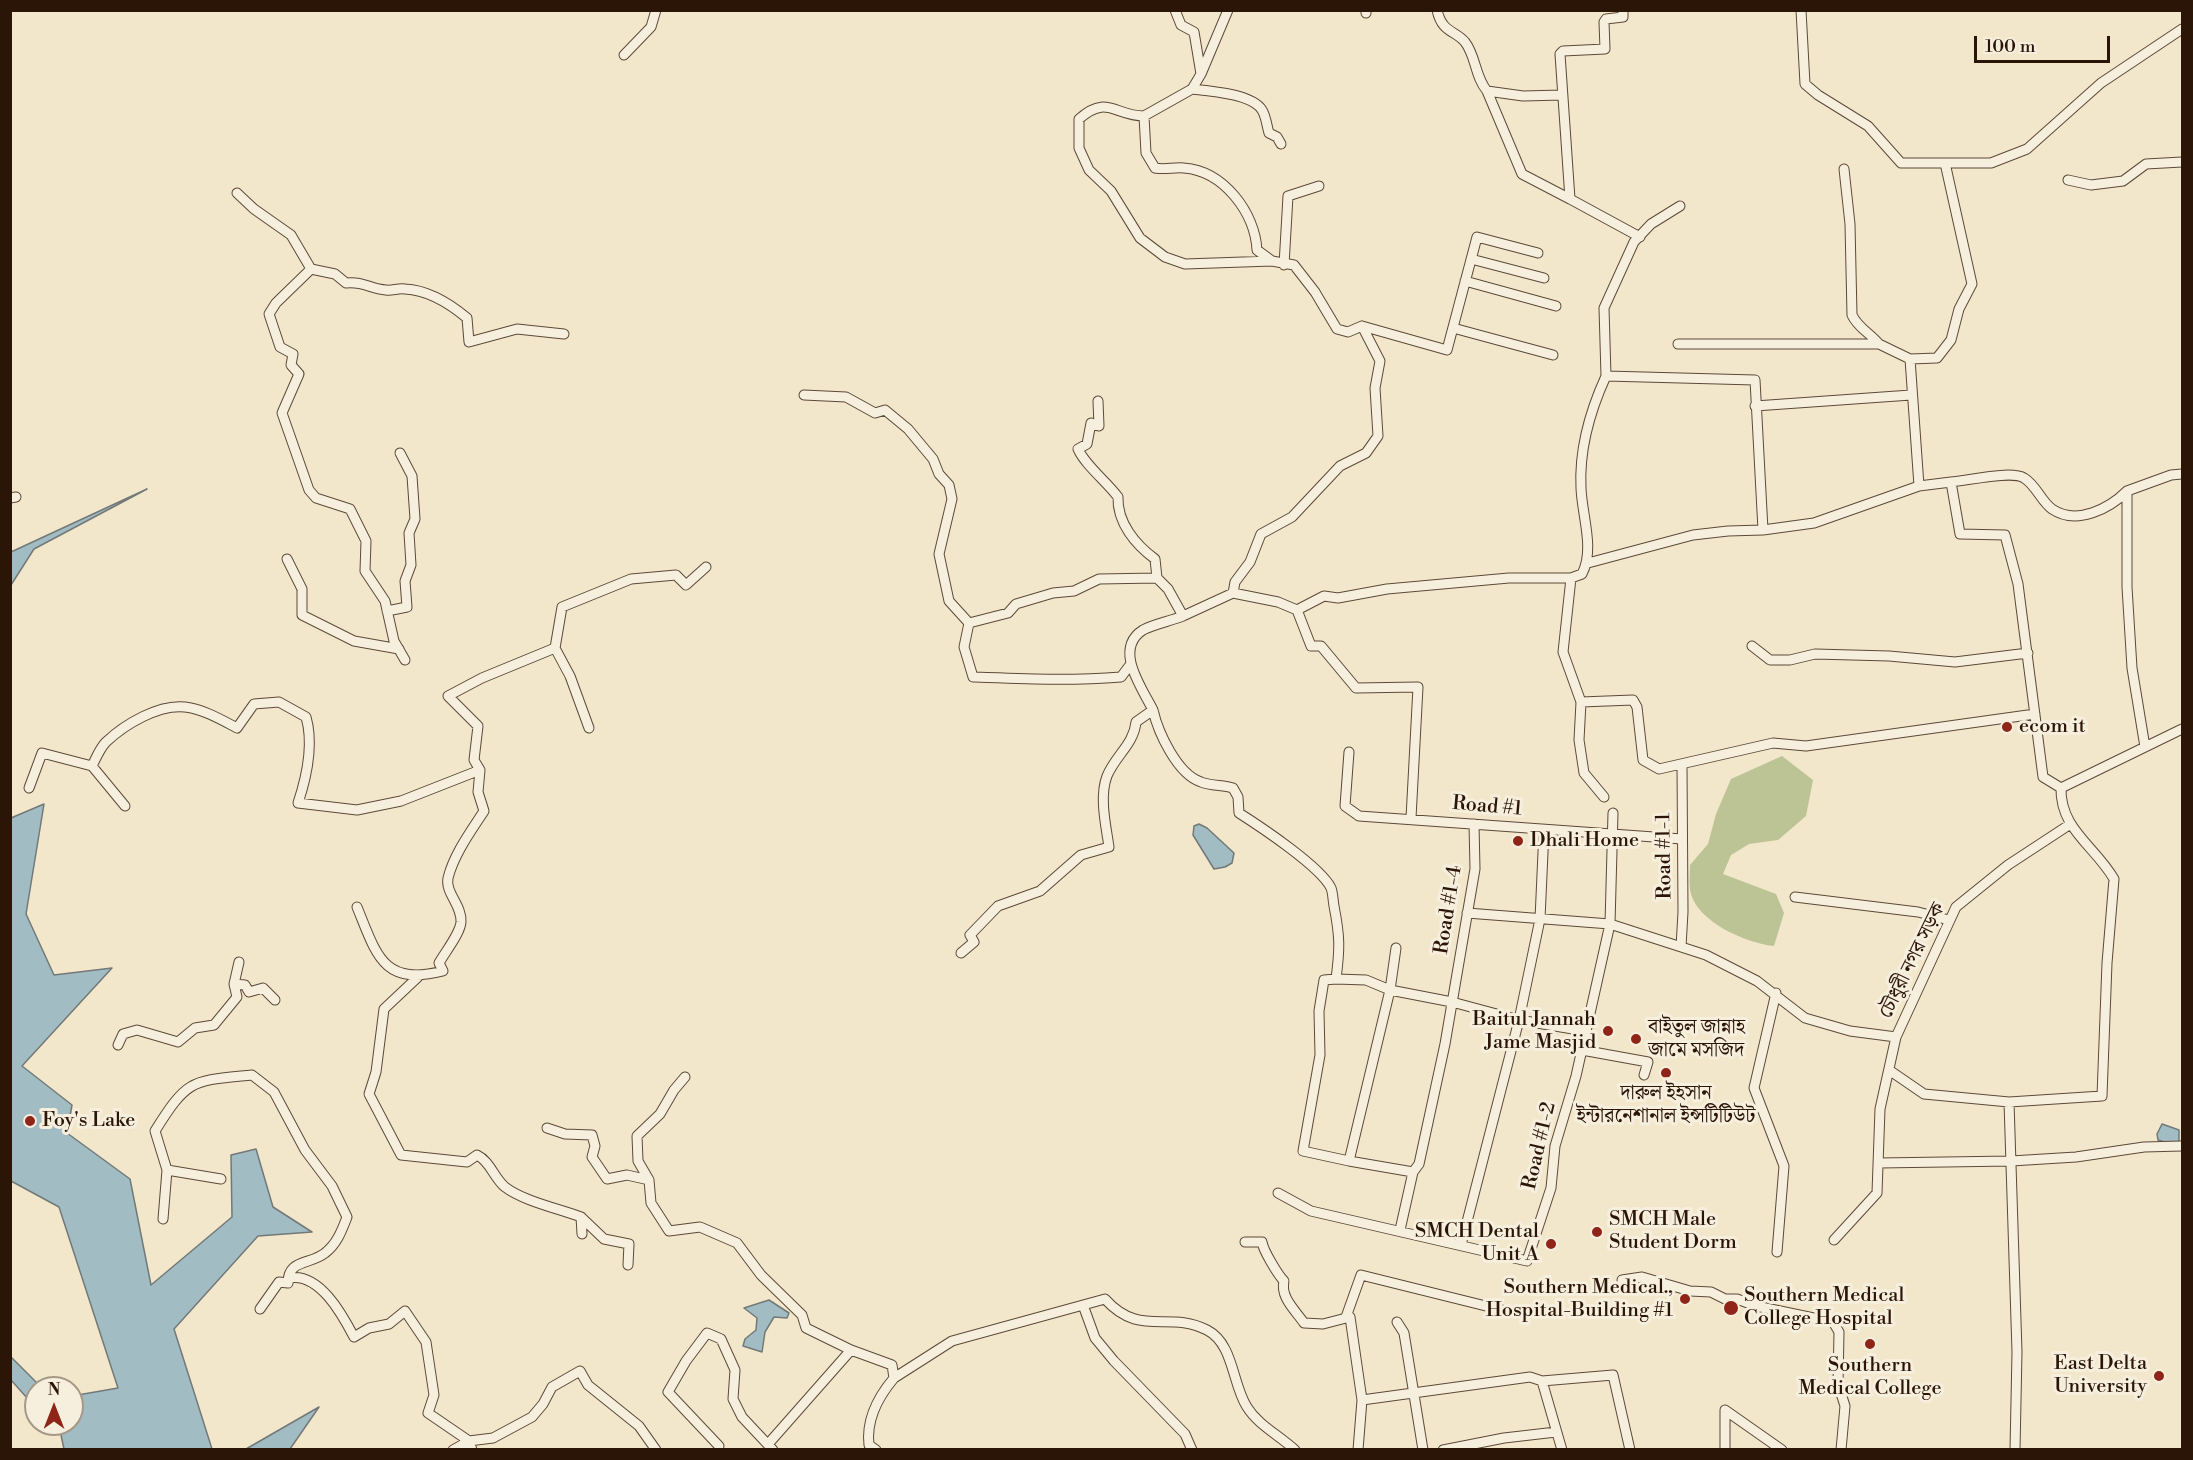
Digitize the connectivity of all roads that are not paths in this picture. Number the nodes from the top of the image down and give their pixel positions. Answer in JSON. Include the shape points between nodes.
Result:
{"nodes":[{"id":1,"x":656,"y":10,"type":"edge"},
{"id":2,"x":1175,"y":10,"type":"edge"},
{"id":3,"x":1227,"y":10,"type":"edge"},
{"id":4,"x":1437,"y":10,"type":"edge"},
{"id":5,"x":1623,"y":10,"type":"edge"},
{"id":6,"x":1801,"y":10,"type":"edge"},
{"id":7,"x":2182,"y":28,"type":"edge"},
{"id":8,"x":624,"y":55,"type":"dead end"},
{"id":9,"x":1201,"y":74,"type":"junction"},
{"id":10,"x":1192,"y":89,"type":"junction"},
{"id":11,"x":1487,"y":91,"type":"junction"},
{"id":12,"x":1562,"y":95,"type":"junction"},
{"id":13,"x":1144,"y":116,"type":"junction"},
{"id":14,"x":1281,"y":144,"type":"dead end"},
{"id":15,"x":2182,"y":162,"type":"edge"},
{"id":16,"x":1945,"y":163,"type":"junction"},
{"id":17,"x":1844,"y":169,"type":"dead end"},
{"id":18,"x":2068,"y":180,"type":"dead end"},
{"id":19,"x":1318,"y":186,"type":"dead end"},
{"id":20,"x":237,"y":193,"type":"dead end"},
{"id":21,"x":1570,"y":199,"type":"junction"},
{"id":22,"x":1680,"y":206,"type":"dead end"},
{"id":23,"x":1640,"y":237,"type":"junction"},
{"id":24,"x":1538,"y":253,"type":"dead end"},
{"id":25,"x":1471,"y":259,"type":"junction"},
{"id":26,"x":1272,"y":261,"type":"junction"},
{"id":27,"x":1284,"y":265,"type":"junction"},
{"id":28,"x":311,"y":269,"type":"junction"},
{"id":29,"x":1544,"y":278,"type":"dead end"},
{"id":30,"x":1465,"y":281,"type":"junction"},
{"id":31,"x":1556,"y":306,"type":"dead end"},
{"id":32,"x":1362,"y":326,"type":"junction"},
{"id":33,"x":1453,"y":328,"type":"junction"},
{"id":34,"x":564,"y":334,"type":"dead end"},
{"id":35,"x":1678,"y":344,"type":"dead end"},
{"id":36,"x":1879,"y":344,"type":"junction"},
{"id":37,"x":1553,"y":355,"type":"dead end"},
{"id":38,"x":1910,"y":359,"type":"junction"},
{"id":39,"x":1606,"y":376,"type":"junction"},
{"id":40,"x":804,"y":395,"type":"dead end"},
{"id":41,"x":1911,"y":395,"type":"junction"},
{"id":42,"x":1098,"y":401,"type":"dead end"},
{"id":43,"x":1755,"y":406,"type":"junction"},
{"id":44,"x":400,"y":453,"type":"dead end"},
{"id":45,"x":2182,"y":474,"type":"edge"},
{"id":46,"x":1950,"y":482,"type":"junction"},
{"id":47,"x":1919,"y":486,"type":"junction"},
{"id":48,"x":2127,"y":491,"type":"junction"},
{"id":49,"x":1763,"y":530,"type":"junction"},
{"id":50,"x":287,"y":559,"type":"dead end"},
{"id":51,"x":1588,"y":563,"type":"junction"},
{"id":52,"x":705,"y":567,"type":"dead end"},
{"id":53,"x":1157,"y":578,"type":"junction"},
{"id":54,"x":1571,"y":578,"type":"junction"},
{"id":55,"x":1233,"y":593,"type":"junction"},
{"id":56,"x":1297,"y":610,"type":"junction"},
{"id":57,"x":387,"y":611,"type":"junction"},
{"id":58,"x":1183,"y":616,"type":"junction"},
{"id":59,"x":969,"y":623,"type":"junction"},
{"id":60,"x":1752,"y":646,"type":"dead end"},
{"id":61,"x":555,"y":648,"type":"junction"},
{"id":62,"x":399,"y":649,"type":"junction"},
{"id":63,"x":2028,"y":653,"type":"junction"},
{"id":64,"x":405,"y":660,"type":"dead end"},
{"id":65,"x":1130,"y":665,"type":"junction"},
{"id":66,"x":1581,"y":702,"type":"junction"},
{"id":67,"x":1153,"y":710,"type":"junction"},
{"id":68,"x":2035,"y":714,"type":"junction"},
{"id":69,"x":589,"y":728,"type":"dead end"},
{"id":70,"x":2182,"y":729,"type":"edge"},
{"id":71,"x":2145,"y":747,"type":"junction"},
{"id":72,"x":1349,"y":752,"type":"dead end"},
{"id":73,"x":1682,"y":764,"type":"junction"},
{"id":74,"x":92,"y":766,"type":"junction"},
{"id":75,"x":480,"y":770,"type":"junction"},
{"id":76,"x":29,"y":788,"type":"dead end"},
{"id":77,"x":2061,"y":788,"type":"junction"},
{"id":78,"x":1604,"y":797,"type":"dead end"},
{"id":79,"x":125,"y":806,"type":"dead end"},
{"id":80,"x":1613,"y":813,"type":"dead end"},
{"id":81,"x":1411,"y":818,"type":"junction"},
{"id":82,"x":1474,"y":824,"type":"junction"},
{"id":83,"x":2069,"y":825,"type":"junction"},
{"id":84,"x":1544,"y":830,"type":"junction"},
{"id":85,"x":1612,"y":836,"type":"junction"},
{"id":86,"x":1682,"y":839,"type":"junction"},
{"id":87,"x":1795,"y":897,"type":"dead end"},
{"id":88,"x":357,"y":908,"type":"dead end"},
{"id":89,"x":1467,"y":913,"type":"junction"},
{"id":90,"x":1540,"y":919,"type":"junction"},
{"id":91,"x":1949,"y":920,"type":"junction"},
{"id":92,"x":1610,"y":924,"type":"junction"},
{"id":93,"x":1681,"y":947,"type":"junction"},
{"id":94,"x":1396,"y":948,"type":"dead end"},
{"id":95,"x":961,"y":953,"type":"dead end"},
{"id":96,"x":239,"y":962,"type":"dead end"},
{"id":97,"x":418,"y":977,"type":"junction"},
{"id":98,"x":1336,"y":979,"type":"junction"},
{"id":99,"x":234,"y":984,"type":"junction"},
{"id":100,"x":1390,"y":990,"type":"junction"},
{"id":101,"x":1776,"y":993,"type":"junction"},
{"id":102,"x":274,"y":1000,"type":"dead end"},
{"id":103,"x":1452,"y":1002,"type":"junction"},
{"id":104,"x":1519,"y":1020,"type":"junction"},
{"id":105,"x":1585,"y":1031,"type":"junction"},
{"id":106,"x":1896,"y":1037,"type":"junction"},
{"id":107,"x":118,"y":1045,"type":"dead end"},
{"id":108,"x":1582,"y":1050,"type":"junction"},
{"id":109,"x":1889,"y":1070,"type":"junction"},
{"id":110,"x":1644,"y":1075,"type":"dead end"},
{"id":111,"x":685,"y":1077,"type":"dead end"},
{"id":112,"x":2009,"y":1102,"type":"junction"},
{"id":113,"x":547,"y":1128,"type":"dead end"},
{"id":114,"x":2182,"y":1146,"type":"edge"},
{"id":115,"x":1349,"y":1161,"type":"junction"},
{"id":116,"x":2011,"y":1161,"type":"junction"},
{"id":117,"x":1880,"y":1163,"type":"junction"},
{"id":118,"x":167,"y":1170,"type":"junction"},
{"id":119,"x":1413,"y":1172,"type":"junction"},
{"id":120,"x":221,"y":1179,"type":"dead end"},
{"id":121,"x":649,"y":1180,"type":"junction"},
{"id":122,"x":1278,"y":1193,"type":"dead end"},
{"id":123,"x":581,"y":1217,"type":"junction"},
{"id":124,"x":163,"y":1219,"type":"dead end"},
{"id":125,"x":1400,"y":1230,"type":"junction"},
{"id":126,"x":582,"y":1234,"type":"dead end"},
{"id":127,"x":1834,"y":1240,"type":"dead end"},
{"id":128,"x":1245,"y":1242,"type":"dead end"},
{"id":129,"x":1461,"y":1245,"type":"junction"},
{"id":130,"x":1777,"y":1252,"type":"dead end"},
{"id":131,"x":628,"y":1265,"type":"dead end"},
{"id":132,"x":1622,"y":1280,"type":"dead end"},
{"id":133,"x":288,"y":1283,"type":"junction"},
{"id":134,"x":1083,"y":1305,"type":"junction"},
{"id":135,"x":260,"y":1309,"type":"dead end"},
{"id":136,"x":1506,"y":1311,"type":"dead end"},
{"id":137,"x":1346,"y":1317,"type":"junction"},
{"id":138,"x":1397,"y":1322,"type":"dead end"},
{"id":139,"x":434,"y":1334,"type":"dead end"},
{"id":140,"x":426,"y":1342,"type":"junction"},
{"id":141,"x":851,"y":1350,"type":"junction"},
{"id":142,"x":894,"y":1378,"type":"junction"},
{"id":143,"x":1542,"y":1381,"type":"junction"},
{"id":144,"x":1414,"y":1392,"type":"junction"},
{"id":145,"x":1362,"y":1400,"type":"junction"},
{"id":146,"x":1556,"y":1432,"type":"junction"},
{"id":147,"x":470,"y":1445,"type":"edge"},
{"id":148,"x":719,"y":1446,"type":"dead end"},
{"id":149,"x":771,"y":1446,"type":"edge"},
{"id":150,"x":869,"y":1448,"type":"edge"},
{"id":151,"x":453,"y":1449,"type":"edge"},
{"id":152,"x":656,"y":1449,"type":"edge"},
{"id":153,"x":1192,"y":1449,"type":"edge"},
{"id":154,"x":1295,"y":1449,"type":"edge"},
{"id":155,"x":1358,"y":1449,"type":"edge"},
{"id":156,"x":1423,"y":1449,"type":"edge"},
{"id":157,"x":1443,"y":1449,"type":"edge"},
{"id":158,"x":1562,"y":1449,"type":"edge"},
{"id":159,"x":1630,"y":1449,"type":"edge"},
{"id":160,"x":1725,"y":1449,"type":"edge"},
{"id":161,"x":1782,"y":1449,"type":"edge"},
{"id":162,"x":1841,"y":1449,"type":"edge"},
{"id":163,"x":2015,"y":1449,"type":"edge"}],
"edges":[{"from":1,"to":8,"type":"street","via":[[651,27]]},
{"from":2,"to":9,"type":"street","via":[[1181,25],[1194,32]]},
{"from":3,"to":9,"type":"street"},
{"from":4,"to":11,"type":"street","via":[[1448,32],[1465,42],[1479,82]]},
{"from":5,"to":12,"type":"street","via":[[1623,17],[1606,19],[1605,49],[1561,52]]},
{"from":6,"to":16,"type":"street","via":[[1805,84],[1868,126],[1901,163]]},
{"from":7,"to":16,"type":"street","via":[[2102,82],[2027,149],[1991,163]]},
{"from":9,"to":10,"type":"street"},
{"from":10,"to":13,"type":"street"},
{"from":10,"to":14,"type":"street","via":[[1241,95],[1262,110],[1269,133]]},
{"from":11,"to":12,"type":"street","via":[[1523,96]]},
{"from":11,"to":21,"type":"street","via":[[1522,174]]},
{"from":12,"to":21,"type":"street"},
{"from":13,"to":26,"type":"street","via":[[1146,153],[1155,168],[1184,168],[1220,184],[1247,209],[1256,233],[1257,250]]},
{"from":13,"to":26,"type":"street","via":[[1102,105],[1079,118],[1079,148],[1089,170],[1111,191],[1140,238],[1165,257],[1185,264]]},
{"from":15,"to":18,"type":"street","via":[[2146,164],[2123,181],[2091,185]]},
{"from":16,"to":38,"type":"street","via":[[1972,284],[1959,309],[1951,340],[1937,358]]},
{"from":17,"to":36,"type":"street","via":[[1852,315],[1857,326]]},
{"from":19,"to":27,"type":"street","via":[[1288,196]]},
{"from":20,"to":28,"type":"street","via":[[291,235]]},
{"from":21,"to":23,"type":"street"},
{"from":22,"to":23,"type":"street","via":[[1651,224]]},
{"from":23,"to":39,"type":"street","via":[[1634,242],[1604,308]]},
{"from":24,"to":25,"type":"street","via":[[1480,237]]},
{"from":25,"to":29,"type":"street"},
{"from":25,"to":30,"type":"street"},
{"from":26,"to":27,"type":"street"},
{"from":27,"to":32,"type":"street","via":[[1294,265],[1337,329],[1348,332]]},
{"from":28,"to":34,"type":"street","via":[[335,274],[346,283],[361,281],[385,290],[426,293],[451,305],[466,318],[469,342],[517,329]]},
{"from":28,"to":57,"type":"street","via":[[269,314],[280,347],[293,354],[291,365],[299,374],[282,413],[309,490],[316,498],[351,509],[366,541],[365,571]]},
{"from":30,"to":31,"type":"street"},
{"from":30,"to":33,"type":"street"},
{"from":32,"to":33,"type":"street","via":[[1447,350]]},
{"from":32,"to":55,"type":"street","via":[[1380,362],[1375,388],[1378,436],[1366,453],[1340,466],[1292,517],[1261,534]]},
{"from":33,"to":37,"type":"street"},
{"from":35,"to":36,"type":"street"},
{"from":36,"to":38,"type":"street"},
{"from":38,"to":41,"type":"street"},
{"from":39,"to":43,"type":"street","via":[[1755,380]]},
{"from":39,"to":51,"type":"street","via":[[1583,442],[1581,488]]},
{"from":40,"to":59,"type":"street","via":[[846,397],[875,413],[885,410],[908,429],[933,459],[949,485],[952,499],[939,554],[949,601]]},
{"from":41,"to":43,"type":"street"},
{"from":41,"to":47,"type":"street"},
{"from":42,"to":53,"type":"street","via":[[1099,426],[1091,423],[1087,444],[1078,449],[1118,497],[1118,510],[1137,546],[1155,559]]},
{"from":43,"to":49,"type":"street"},
{"from":44,"to":57,"type":"street","via":[[412,476],[415,519],[409,533],[407,607]]},
{"from":45,"to":48,"type":"street"},
{"from":46,"to":47,"type":"street"},
{"from":46,"to":48,"type":"street","via":[[2012,475],[2024,478],[2052,509],[2080,516],[2094,514]]},
{"from":46,"to":63,"type":"street","via":[[1960,534],[2005,535],[2018,584]]},
{"from":47,"to":49,"type":"street","via":[[1814,523]]},
{"from":48,"to":71,"type":"street","via":[[2132,668]]},
{"from":49,"to":51,"type":"street","via":[[1693,535]]},
{"from":50,"to":62,"type":"street","via":[[302,589],[302,615],[354,641]]},
{"from":51,"to":54,"type":"street","via":[[1582,574]]},
{"from":52,"to":61,"type":"street","via":[[686,585],[676,575],[631,579],[562,607]]},
{"from":53,"to":58,"type":"street"},
{"from":53,"to":59,"type":"street","via":[[1099,579],[1074,591],[1016,604],[1008,613]]},
{"from":54,"to":56,"type":"street","via":[[1509,578],[1387,589],[1338,598],[1324,596]]},
{"from":54,"to":66,"type":"street","via":[[1563,652]]},
{"from":55,"to":56,"type":"street"},
{"from":55,"to":58,"type":"street"},
{"from":56,"to":81,"type":"street","via":[[1311,646],[1321,646],[1356,688],[1418,687]]},
{"from":57,"to":62,"type":"street"},
{"from":58,"to":65,"type":"street","via":[[1142,631],[1130,648]]},
{"from":59,"to":65,"type":"street","via":[[964,647],[973,677],[1084,680],[1121,677]]},
{"from":60,"to":63,"type":"street","via":[[1770,660],[1815,654],[1955,662]]},
{"from":61,"to":69,"type":"street"},
{"from":61,"to":75,"type":"street","via":[[448,696],[478,726],[474,760]]},
{"from":62,"to":64,"type":"street"},
{"from":63,"to":68,"type":"street"},
{"from":65,"to":67,"type":"street"},
{"from":66,"to":73,"type":"street","via":[[1633,700],[1643,760],[1659,769]]},
{"from":66,"to":78,"type":"street","via":[[1579,740],[1584,773]]},
{"from":67,"to":95,"type":"street","via":[[1136,722],[1135,734],[1107,777],[1104,809],[1109,847],[1080,855],[1040,891],[998,906],[970,935],[974,942]]},
{"from":67,"to":98,"type":"street","via":[[1158,731],[1174,758],[1192,777],[1233,788],[1239,813],[1300,859],[1307,860],[1331,888],[1341,942]]},
{"from":68,"to":73,"type":"street","via":[[1806,746],[1773,743]]},
{"from":68,"to":77,"type":"street","via":[[2043,777]]},
{"from":70,"to":71,"type":"street"},
{"from":71,"to":77,"type":"street"},
{"from":72,"to":81,"type":"street","name":"Road #1","via":[[1345,806],[1359,816]]},
{"from":73,"to":86,"type":"street","name":"Road #1-1"},
{"from":74,"to":75,"type":"street","via":[[105,744],[127,725],[168,707],[187,707],[237,728],[254,704],[279,702],[306,717],[311,734],[306,780],[298,803],[357,810],[401,801]]},
{"from":74,"to":76,"type":"street","via":[[42,753]]},
{"from":74,"to":79,"type":"street"},
{"from":75,"to":97,"type":"street","via":[[478,792],[484,811],[448,879],[461,922],[439,963],[443,970]]},
{"from":77,"to":83,"type":"street","via":[[2061,804]]},
{"from":80,"to":85,"type":"street"},
{"from":81,"to":82,"type":"street","name":"Road #1"},
{"from":82,"to":84,"type":"street","name":"Road #1"},
{"from":82,"to":89,"type":"street","name":"Road #1-4","via":[[1475,869]]},
{"from":83,"to":91,"type":"street","name":"চৌধুরী নগর সড়ক","via":[[2008,865],[1956,907]]},
{"from":83,"to":112,"type":"street","via":[[2114,879],[2102,1096]]},
{"from":84,"to":85,"type":"street","name":"Road #1"},
{"from":84,"to":90,"type":"street"},
{"from":85,"to":86,"type":"street","name":"Road #1"},
{"from":85,"to":92,"type":"street"},
{"from":86,"to":93,"type":"street","name":"Road #1-1"},
{"from":87,"to":91,"type":"street","via":[[1918,912]]},
{"from":88,"to":97,"type":"street","via":[[374,948],[393,972]]},
{"from":89,"to":90,"type":"street","name":"চৌধুরী নগর সড়ক"},
{"from":89,"to":103,"type":"street","name":"Road #1-4"},
{"from":90,"to":92,"type":"street","name":"চৌধুরী নগর সড়ক"},
{"from":90,"to":104,"type":"street"},
{"from":91,"to":106,"type":"street","name":"চৌধুরী নগর সড়ক"},
{"from":92,"to":93,"type":"street","name":"চৌধুরী নগর সড়ক"},
{"from":92,"to":105,"type":"street","name":"Road #1-2"},
{"from":93,"to":101,"type":"street","name":"চৌধুরী নগর সড়ক","via":[[1706,955]]},
{"from":94,"to":100,"type":"street"},
{"from":96,"to":99,"type":"street"},
{"from":97,"to":123,"type":"street","via":[[384,1009],[376,1072],[369,1094],[401,1155],[467,1162],[477,1155],[484,1158],[506,1187]]},
{"from":98,"to":100,"type":"street","via":[[1366,980]]},
{"from":98,"to":115,"type":"street","via":[[1324,981],[1319,1011],[1320,1055],[1303,1151]]},
{"from":99,"to":102,"type":"street","via":[[245,986],[249,992],[263,988]]},
{"from":99,"to":107,"type":"street","via":[[237,997],[214,1025],[195,1028],[178,1042],[137,1030],[123,1034]]},
{"from":100,"to":103,"type":"street"},
{"from":100,"to":115,"type":"street"},
{"from":101,"to":106,"type":"street","name":"চৌধুরী নগর সড়ক","via":[[1806,1018],[1850,1031]]},
{"from":101,"to":130,"type":"street","via":[[1754,1088],[1784,1166]]},
{"from":103,"to":104,"type":"street"},
{"from":103,"to":119,"type":"street","name":"Road #1-4","via":[[1419,1164]]},
{"from":104,"to":105,"type":"street"},
{"from":104,"to":129,"type":"street"},
{"from":105,"to":108,"type":"street","name":"Road #1-2"},
{"from":106,"to":109,"type":"street"},
{"from":108,"to":110,"type":"street","via":[[1648,1062]]},
{"from":108,"to":129,"type":"street","name":"Road #1-2","via":[[1555,1146],[1551,1188],[1527,1261]]},
{"from":109,"to":112,"type":"street","via":[[1924,1094]]},
{"from":109,"to":117,"type":"street","via":[[1880,1109]]},
{"from":111,"to":121,"type":"street","via":[[660,1114],[637,1136],[638,1161]]},
{"from":112,"to":116,"type":"street"},
{"from":113,"to":121,"type":"street","via":[[565,1134],[592,1135],[592,1157],[608,1179],[627,1175]]},
{"from":114,"to":116,"type":"street"},
{"from":115,"to":119,"type":"street"},
{"from":116,"to":117,"type":"street"},
{"from":116,"to":163,"type":"street","via":[[2017,1352]]},
{"from":117,"to":127,"type":"street","via":[[1877,1192]]},
{"from":118,"to":120,"type":"street"},
{"from":118,"to":124,"type":"street"},
{"from":118,"to":133,"type":"street","via":[[155,1131],[175,1098],[197,1081],[252,1075],[274,1092],[305,1150],[333,1186],[347,1217],[339,1237],[325,1253],[295,1265],[288,1274]]},
{"from":119,"to":125,"type":"street","name":"Road #1-4"},
{"from":121,"to":141,"type":"street","via":[[651,1203],[669,1231],[700,1227],[737,1243],[761,1275],[802,1315],[806,1328]]},
{"from":122,"to":125,"type":"street","via":[[1311,1211]]},
{"from":123,"to":126,"type":"street"},
{"from":123,"to":131,"type":"street","via":[[604,1239],[629,1244]]},
{"from":125,"to":129,"type":"street"},
{"from":128,"to":137,"type":"street","via":[[1262,1242],[1263,1252],[1284,1281],[1282,1289],[1288,1302],[1304,1323],[1323,1324]]},
{"from":132,"to":162,"type":"street","via":[[1642,1277],[1833,1322],[1839,1332],[1838,1384],[1845,1406]]},
{"from":133,"to":135,"type":"street","via":[[279,1282]]},
{"from":133,"to":140,"type":"street","via":[[290,1278],[297,1277],[316,1284],[354,1337],[369,1328],[389,1324],[405,1311]]},
{"from":134,"to":142,"type":"street","via":[[952,1341]]},
{"from":134,"to":153,"type":"street","via":[[1095,1338],[1185,1434]]},
{"from":134,"to":154,"type":"street","via":[[1105,1299],[1126,1318],[1177,1322],[1206,1330],[1221,1340],[1246,1406],[1257,1420]]},
{"from":136,"to":137,"type":"street","via":[[1361,1275]]},
{"from":137,"to":145,"type":"street","via":[[1350,1317]]},
{"from":138,"to":144,"type":"street","via":[[1404,1333]]},
{"from":139,"to":140,"type":"street"},
{"from":140,"to":147,"type":"street","via":[[434,1395],[428,1413]]},
{"from":141,"to":142,"type":"street","via":[[892,1365]]},
{"from":141,"to":149,"type":"street"},
{"from":142,"to":150,"type":"street","via":[[881,1393],[867,1429]]},
{"from":143,"to":144,"type":"street","via":[[1530,1377]]},
{"from":143,"to":146,"type":"street"},
{"from":143,"to":159,"type":"street","via":[[1612,1375]]},
{"from":144,"to":145,"type":"street"},
{"from":144,"to":156,"type":"street"},
{"from":145,"to":155,"type":"street"},
{"from":146,"to":157,"type":"street"},
{"from":146,"to":158,"type":"street"},
{"from":147,"to":151,"type":"street"},
{"from":147,"to":152,"type":"street","via":[[493,1438],[532,1417],[552,1387],[580,1371],[588,1385],[639,1426]]},
{"from":148,"to":149,"type":"street","via":[[668,1392],[708,1334],[721,1339],[735,1370],[733,1399],[742,1417]]},
{"from":160,"to":161,"type":"street","via":[[1725,1410]]}]}
